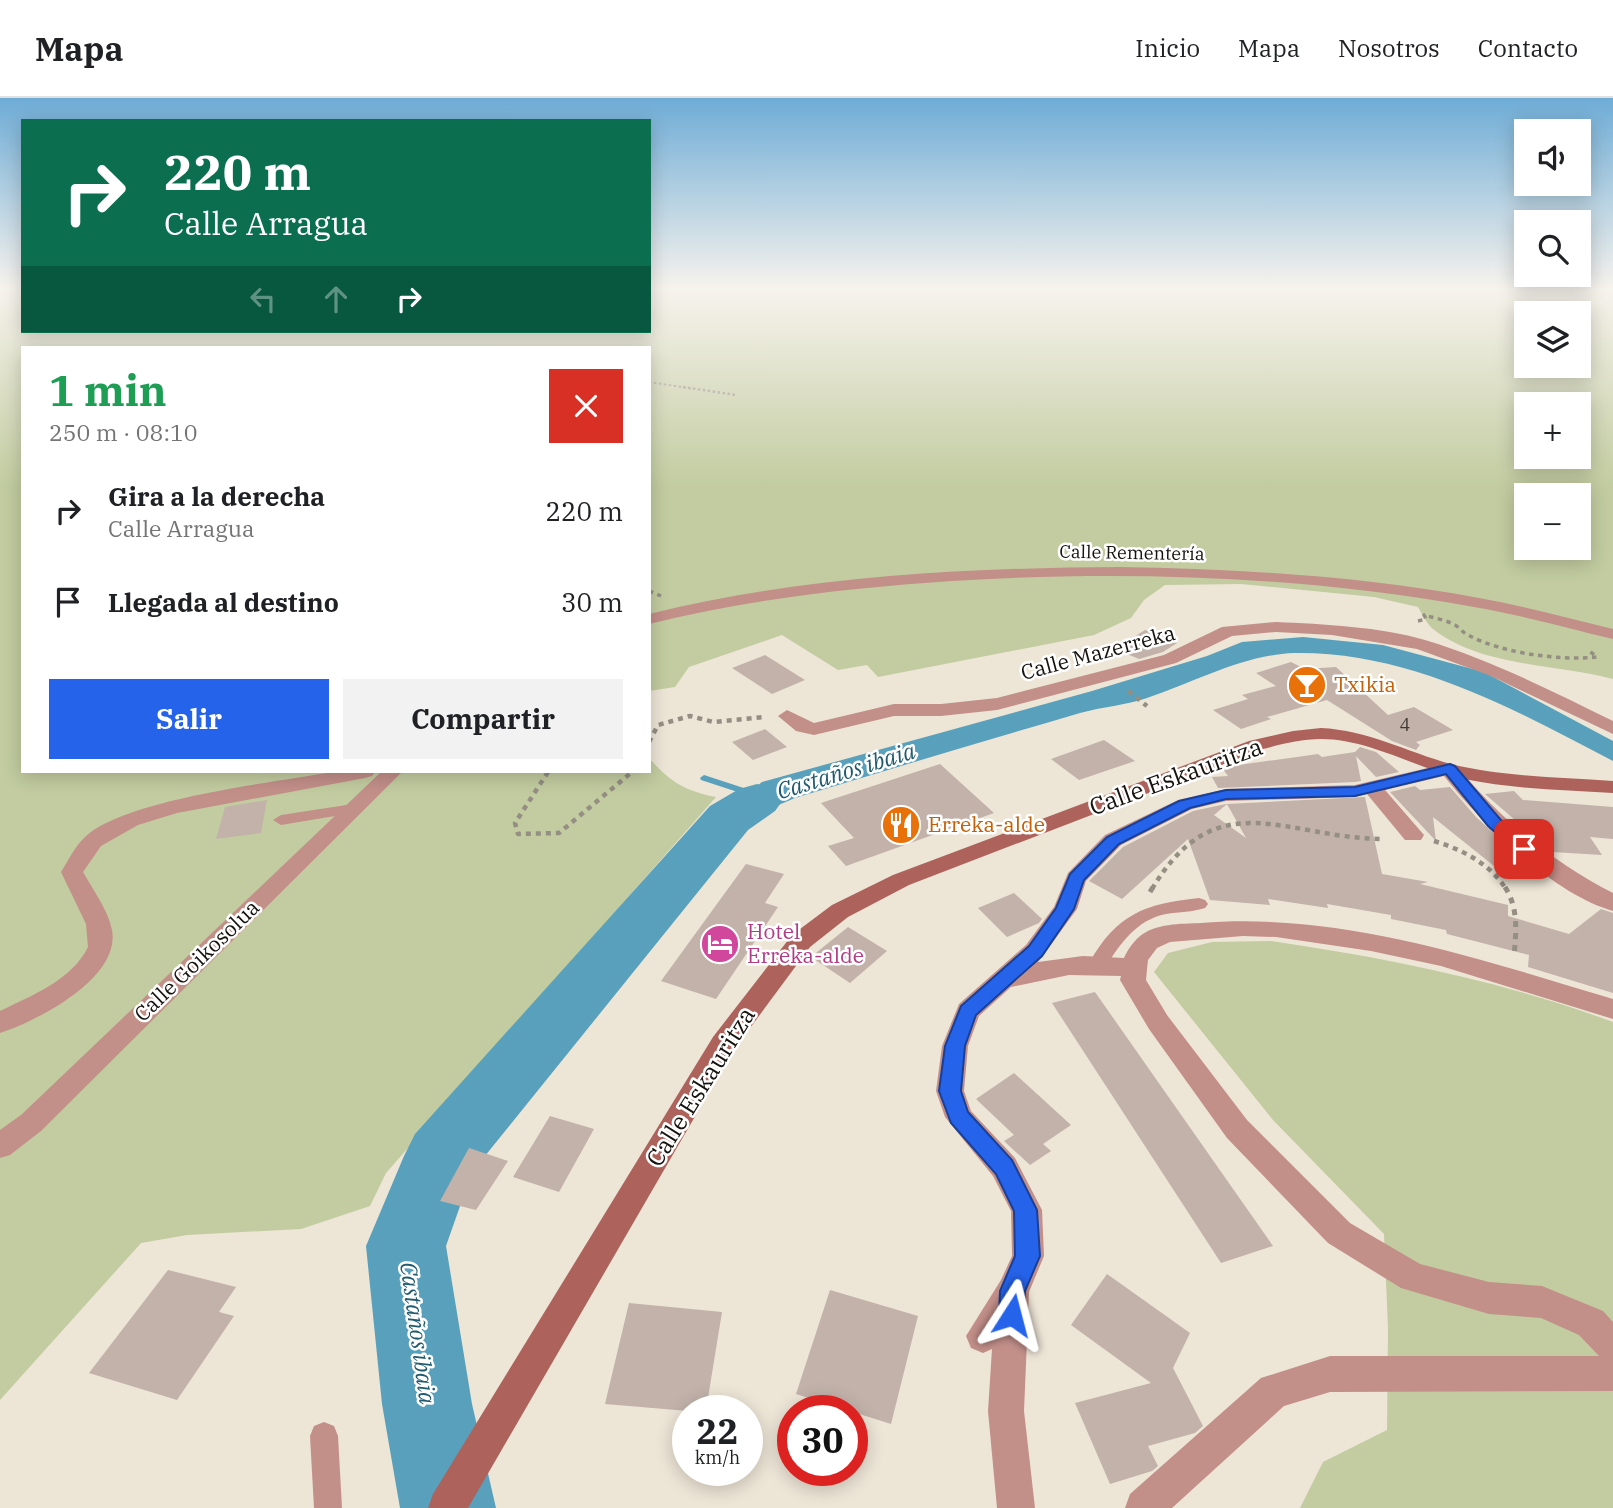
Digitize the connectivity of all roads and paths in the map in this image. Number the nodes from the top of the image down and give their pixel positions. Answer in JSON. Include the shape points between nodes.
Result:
{"nodes":[{"id":1,"x":651,"y":382,"type":"edge"},
{"id":2,"x":736,"y":395,"type":"dead end"},
{"id":3,"x":651,"y":618,"type":"edge"},
{"id":4,"x":1411,"y":622,"type":"dead end"},
{"id":5,"x":1613,"y":634,"type":"edge"},
{"id":6,"x":1577,"y":645,"type":"dead end"},
{"id":7,"x":786,"y":716,"type":"joint"},
{"id":8,"x":1613,"y":728,"type":"edge"},
{"id":9,"x":651,"y":738,"type":"edge"},
{"id":10,"x":1450,"y":769,"type":"junction"},
{"id":11,"x":360,"y":773,"type":"edge"},
{"id":12,"x":391,"y":773,"type":"edge"},
{"id":13,"x":547,"y":773,"type":"edge"},
{"id":14,"x":631,"y":773,"type":"edge"},
{"id":15,"x":1613,"y":787,"type":"edge"},
{"id":16,"x":1372,"y":788,"type":"junction"},
{"id":17,"x":353,"y":809,"type":"junction"},
{"id":18,"x":281,"y":820,"type":"dead end"},
{"id":19,"x":1413,"y":835,"type":"junction"},
{"id":20,"x":1613,"y":903,"type":"edge"},
{"id":21,"x":1199,"y":904,"type":"dead end"},
{"id":22,"x":1136,"y":917,"type":"junction"},
{"id":23,"x":1098,"y":963,"type":"junction"},
{"id":24,"x":1133,"y":969,"type":"junction"},
{"id":25,"x":1513,"y":977,"type":"junction"},
{"id":26,"x":1004,"y":980,"type":"junction"},
{"id":27,"x":1613,"y":1009,"type":"edge"},
{"id":28,"x":0,"y":1023,"type":"edge"},
{"id":29,"x":0,"y":1146,"type":"edge"},
{"id":30,"x":1013,"y":1291,"type":"junction"},
{"id":31,"x":983,"y":1336,"type":"dead end"},
{"id":32,"x":1613,"y":1346,"type":"edge"},
{"id":33,"x":1613,"y":1373,"type":"edge"},
{"id":34,"x":324,"y":1436,"type":"dead end"},
{"id":35,"x":328,"y":1508,"type":"edge"},
{"id":36,"x":447,"y":1508,"type":"edge"},
{"id":37,"x":1016,"y":1508,"type":"edge"},
{"id":38,"x":1144,"y":1508,"type":"edge"}],
"edges":[{"from":1,"to":2,"type":"path"},
{"from":3,"to":5,"type":"street","name":"Calle Rementería","via":[[793,589],[1017,571],[1157,570],[1306,578],[1460,599]]},
{"from":4,"to":6,"type":"path","via":[[1424,621],[1424,615],[1504,647],[1566,658],[1597,657]]},
{"from":7,"to":8,"type":"street","name":"Calle Mazerreka","via":[[814,729],[894,710],[997,704],[1170,659],[1228,631],[1276,627],[1332,630],[1420,644],[1497,672]]},
{"from":7,"to":9,"type":"path","via":[[713,722],[690,716],[658,726]]},
{"from":10,"to":15,"type":"street","name":"Calle Eskauritza","via":[[1508,779]]},
{"from":10,"to":16,"type":"street"},
{"from":10,"to":20,"type":"street","via":[[1494,822],[1524,849]]},
{"from":10,"to":36,"type":"street","name":"Calle Eskauritza","via":[[1342,736],[1313,734],[1256,745],[901,880],[840,911],[801,941],[723,1044]]},
{"from":11,"to":28,"type":"street","via":[[174,807],[130,820],[93,841],[72,873],[101,933],[96,960],[65,989]]},
{"from":12,"to":17,"type":"street","name":"Calle Goikosolua"},
{"from":13,"to":14,"type":"path","via":[[515,823],[518,834],[559,833]]},
{"from":16,"to":19,"type":"street"},
{"from":16,"to":26,"type":"street","via":[[1226,795],[1185,804],[1113,841],[1076,878],[1065,909],[1035,951]]},
{"from":17,"to":18,"type":"lane"},
{"from":17,"to":29,"type":"street","name":"Calle Goikosolua","via":[[31,1123]]},
{"from":19,"to":22,"type":"path","via":[[1366,840],[1263,823],[1218,826],[1174,858]]},
{"from":19,"to":25,"type":"path","via":[[1464,851],[1503,884],[1516,919]]},
{"from":21,"to":22,"type":"lane","via":[[1161,907]]},
{"from":22,"to":23,"type":"lane","via":[[1116,934]]},
{"from":23,"to":24,"type":"street"},
{"from":23,"to":26,"type":"street"},
{"from":24,"to":25,"type":"street","via":[[1148,942],[1167,934],[1243,928],[1371,942]]},
{"from":24,"to":32,"type":"street","via":[[1133,980],[1158,1022],[1237,1129],[1339,1233],[1413,1277],[1489,1298],[1542,1302],[1591,1323]]},
{"from":25,"to":27,"type":"street"},
{"from":26,"to":30,"type":"street","via":[[968,1011],[955,1046],[950,1091],[959,1117],[1004,1167],[1026,1210],[1028,1256]]},
{"from":30,"to":31,"type":"street"},
{"from":30,"to":37,"type":"street","via":[[1006,1411]]},
{"from":33,"to":38,"type":"street","via":[[1330,1374],[1274,1391]]},
{"from":34,"to":35,"type":"lane"}]}
